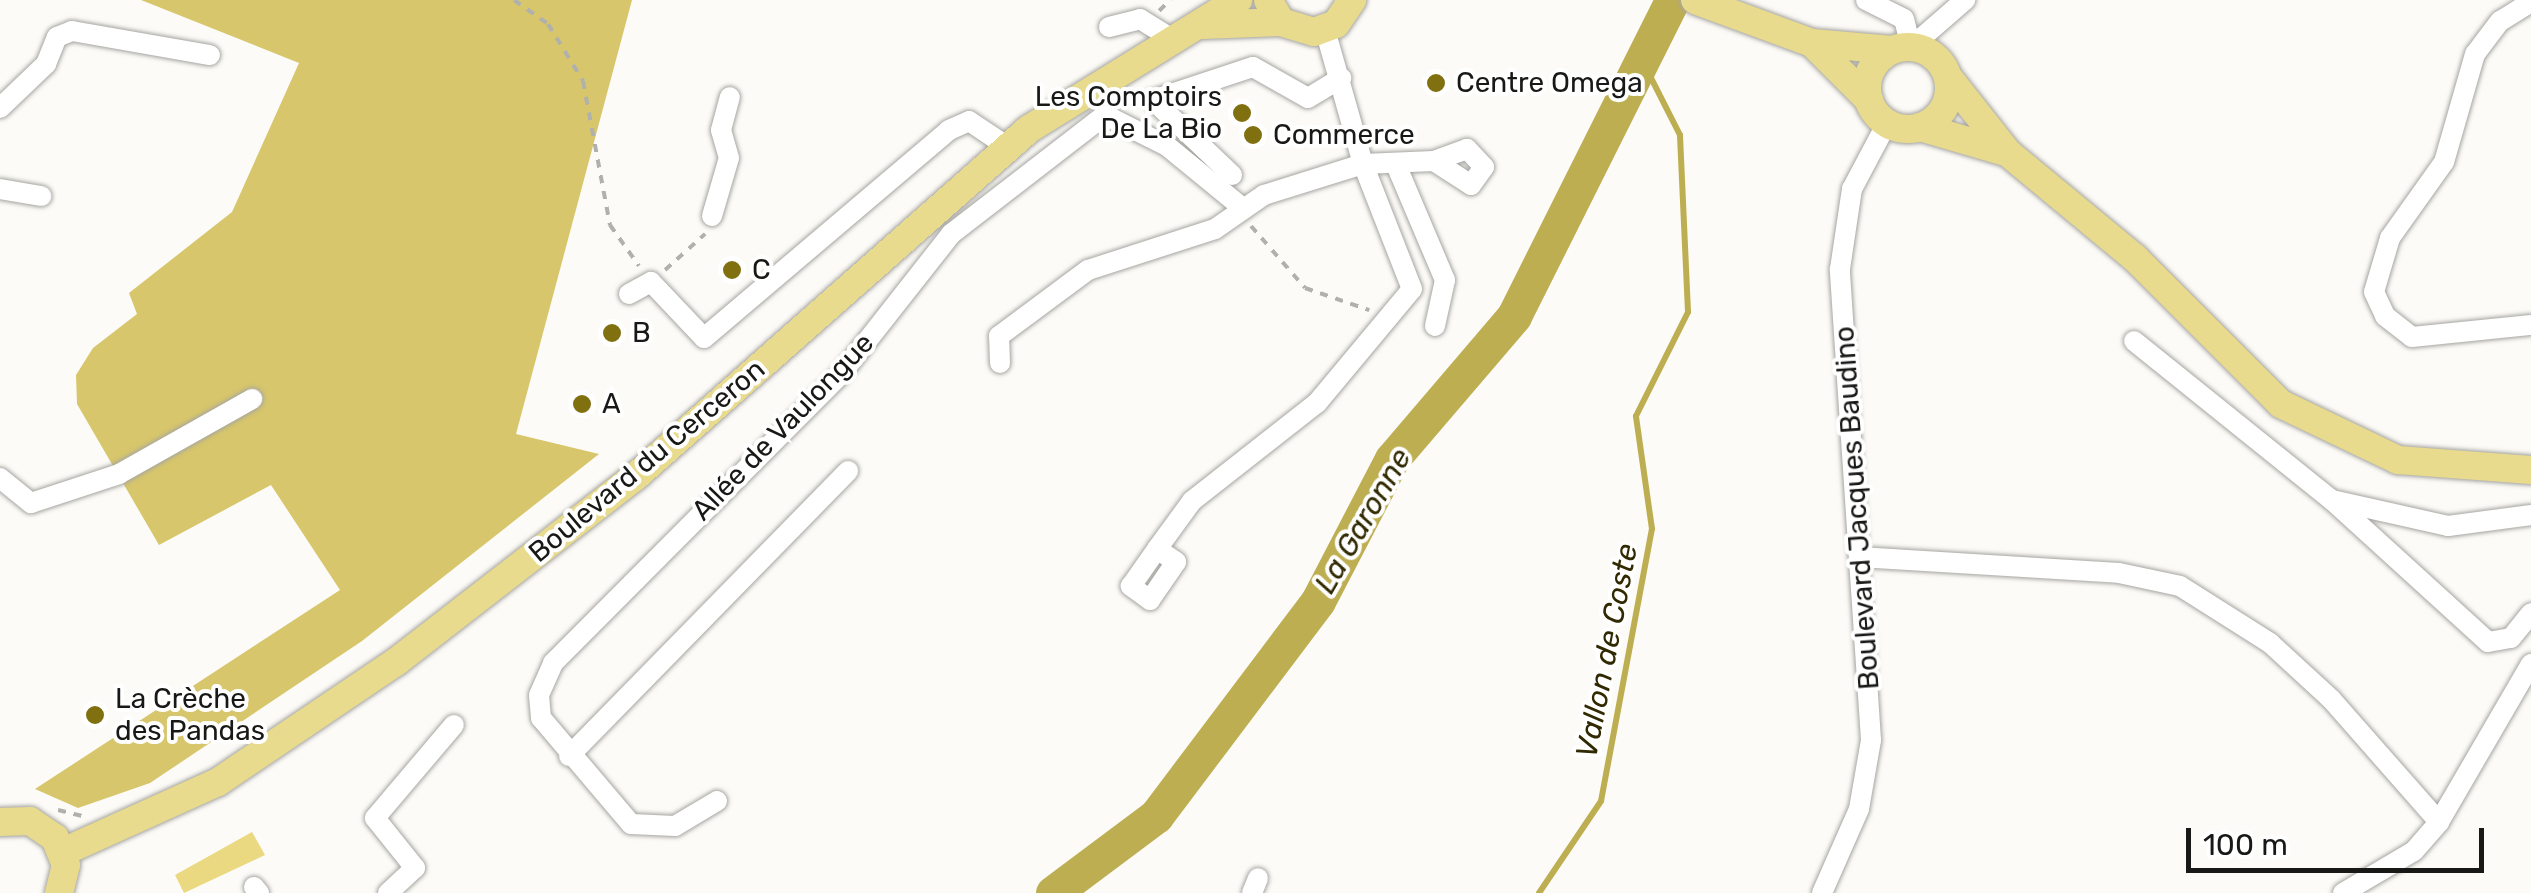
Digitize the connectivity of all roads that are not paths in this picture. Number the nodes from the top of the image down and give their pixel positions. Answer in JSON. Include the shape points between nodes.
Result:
{"nodes":[{"id":1,"x":1238,"y":0,"type":"edge"},
{"id":2,"x":1866,"y":0,"type":"edge"},
{"id":3,"x":1965,"y":0,"type":"edge"},
{"id":4,"x":1354,"y":2,"type":"edge"},
{"id":5,"x":1711,"y":2,"type":"edge"},
{"id":6,"x":2531,"y":2,"type":"edge"},
{"id":7,"x":1275,"y":11,"type":"edge"},
{"id":8,"x":1201,"y":25,"type":"junction"},
{"id":9,"x":1110,"y":26,"type":"dead end"},
{"id":10,"x":1326,"y":30,"type":"junction"},
{"id":11,"x":1171,"y":38,"type":"junction"},
{"id":12,"x":1812,"y":43,"type":"junction"},
{"id":13,"x":1902,"y":48,"type":"junction"},
{"id":14,"x":210,"y":55,"type":"dead end"},
{"id":15,"x":1948,"y":77,"type":"junction"},
{"id":16,"x":1340,"y":78,"type":"junction"},
{"id":17,"x":730,"y":97,"type":"dead end"},
{"id":18,"x":1868,"y":100,"type":"junction"},
{"id":19,"x":0,"y":108,"type":"edge"},
{"id":20,"x":1887,"y":124,"type":"junction"},
{"id":21,"x":1920,"y":127,"type":"junction"},
{"id":22,"x":1008,"y":147,"type":"junction"},
{"id":23,"x":2008,"y":153,"type":"junction"},
{"id":24,"x":1434,"y":160,"type":"dead end"},
{"id":25,"x":1363,"y":164,"type":"junction"},
{"id":26,"x":1397,"y":167,"type":"junction"},
{"id":27,"x":1232,"y":175,"type":"dead end"},
{"id":28,"x":0,"y":189,"type":"edge"},
{"id":29,"x":40,"y":196,"type":"dead end"},
{"id":30,"x":1242,"y":211,"type":"junction"},
{"id":31,"x":712,"y":216,"type":"road end"},
{"id":32,"x":629,"y":294,"type":"dead end"},
{"id":33,"x":2531,"y":325,"type":"edge"},
{"id":34,"x":1435,"y":326,"type":"dead end"},
{"id":35,"x":2134,"y":341,"type":"dead end"},
{"id":36,"x":1000,"y":363,"type":"dead end"},
{"id":37,"x":252,"y":399,"type":"dead end"},
{"id":38,"x":2531,"y":460,"type":"edge"},
{"id":39,"x":2500,"y":469,"type":"junction"},
{"id":40,"x":2531,"y":470,"type":"edge"},
{"id":41,"x":848,"y":471,"type":"dead end"},
{"id":42,"x":0,"y":478,"type":"edge"},
{"id":43,"x":2332,"y":500,"type":"junction"},
{"id":44,"x":2531,"y":515,"type":"edge"},
{"id":45,"x":1157,"y":549,"type":"dead end"},
{"id":46,"x":1859,"y":557,"type":"junction"},
{"id":47,"x":2531,"y":613,"type":"edge"},
{"id":48,"x":2531,"y":664,"type":"edge"},
{"id":49,"x":454,"y":725,"type":"dead end"},
{"id":50,"x":569,"y":756,"type":"junction"},
{"id":51,"x":717,"y":801,"type":"dead end"},
{"id":52,"x":0,"y":822,"type":"edge"},
{"id":53,"x":2438,"y":822,"type":"junction"},
{"id":54,"x":63,"y":852,"type":"junction"},
{"id":55,"x":59,"y":893,"type":"edge"},
{"id":56,"x":388,"y":893,"type":"edge"},
{"id":57,"x":1822,"y":893,"type":"edge"},
{"id":58,"x":2343,"y":893,"type":"edge"}],
"edges":[{"from":1,"to":8,"type":"main road","name":"Boulevard du Cerceron"},
{"from":2,"to":13,"type":"street","via":[[1904,19]]},
{"from":3,"to":13,"type":"street"},
{"from":4,"to":10,"type":"main road"},
{"from":5,"to":12,"type":"main road"},
{"from":6,"to":33,"type":"street","via":[[2500,20],[2475,54],[2444,162],[2378,260],[2374,292],[2385,316],[2412,337],[2448,341]]},
{"from":7,"to":8,"type":"main road","name":"Boulevard du Cerceron"},
{"from":7,"to":10,"type":"main road","name":"Boulevard du Cerceron"},
{"from":8,"to":11,"type":"main road","name":"Boulevard du Cerceron"},
{"from":9,"to":11,"type":"street","via":[[1140,19]]},
{"from":10,"to":16,"type":"street"},
{"from":11,"to":22,"type":"main road","name":"Boulevard du Cerceron"},
{"from":12,"to":13,"type":"main road"},
{"from":12,"to":18,"type":"main road"},
{"from":13,"to":15,"type":"main road","via":[[1934,56]]},
{"from":13,"to":18,"type":"main road","via":[[1868,76]]},
{"from":14,"to":19,"type":"street","via":[[72,32],[57,37],[46,64]]},
{"from":15,"to":21,"type":"main road","via":[[1941,113]]},
{"from":15,"to":23,"type":"main road"},
{"from":16,"to":25,"type":"street"},
{"from":16,"to":27,"type":"street","via":[[1308,98],[1253,67],[1153,100]]},
{"from":17,"to":31,"type":"street","via":[[721,130],[728,158]]},
{"from":18,"to":20,"type":"main road"},
{"from":20,"to":21,"type":"main road"},
{"from":20,"to":46,"type":"street","name":"Boulevard Jacques Baudino","via":[[1842,227]]},
{"from":21,"to":23,"type":"main road"},
{"from":22,"to":32,"type":"street","via":[[969,120],[949,130],[704,338],[651,282]]},
{"from":22,"to":54,"type":"main road","name":"Boulevard du Cerceron","via":[[636,476],[396,662],[218,782]]},
{"from":23,"to":39,"type":"main road","via":[[2135,258],[2281,404],[2398,460]]},
{"from":24,"to":26,"type":"street"},
{"from":25,"to":26,"type":"street"},
{"from":25,"to":30,"type":"street"},
{"from":25,"to":45,"type":"street","via":[[1412,289],[1317,403],[1192,501]]},
{"from":26,"to":34,"type":"street","via":[[1445,280]]},
{"from":28,"to":29,"type":"street"},
{"from":30,"to":36,"type":"street","via":[[1088,270],[999,336]]},
{"from":30,"to":50,"type":"street","name":"Allée de Vaulongue","via":[[1166,146],[1105,114],[951,234],[841,374],[553,663],[538,695],[541,718]]},
{"from":35,"to":43,"type":"street"},
{"from":37,"to":42,"type":"street","via":[[119,474],[31,503]]},
{"from":38,"to":39,"type":"main road"},
{"from":39,"to":40,"type":"main road"},
{"from":41,"to":50,"type":"street"},
{"from":43,"to":44,"type":"street","via":[[2448,526]]},
{"from":43,"to":47,"type":"street","via":[[2488,642],[2511,638]]},
{"from":46,"to":53,"type":"street","via":[[2119,572],[2180,586],[2319,688]]},
{"from":46,"to":57,"type":"street","name":"Boulevard Jacques Baudino","via":[[1868,774]]},
{"from":48,"to":53,"type":"street"},
{"from":49,"to":56,"type":"street","via":[[375,818],[416,868]]},
{"from":50,"to":51,"type":"street","name":"Allée de Vaulongue","via":[[605,800],[651,830]]},
{"from":52,"to":54,"type":"main road","via":[[44,828]]},
{"from":53,"to":58,"type":"street","via":[[2403,860]]},
{"from":54,"to":55,"type":"main road"}]}
